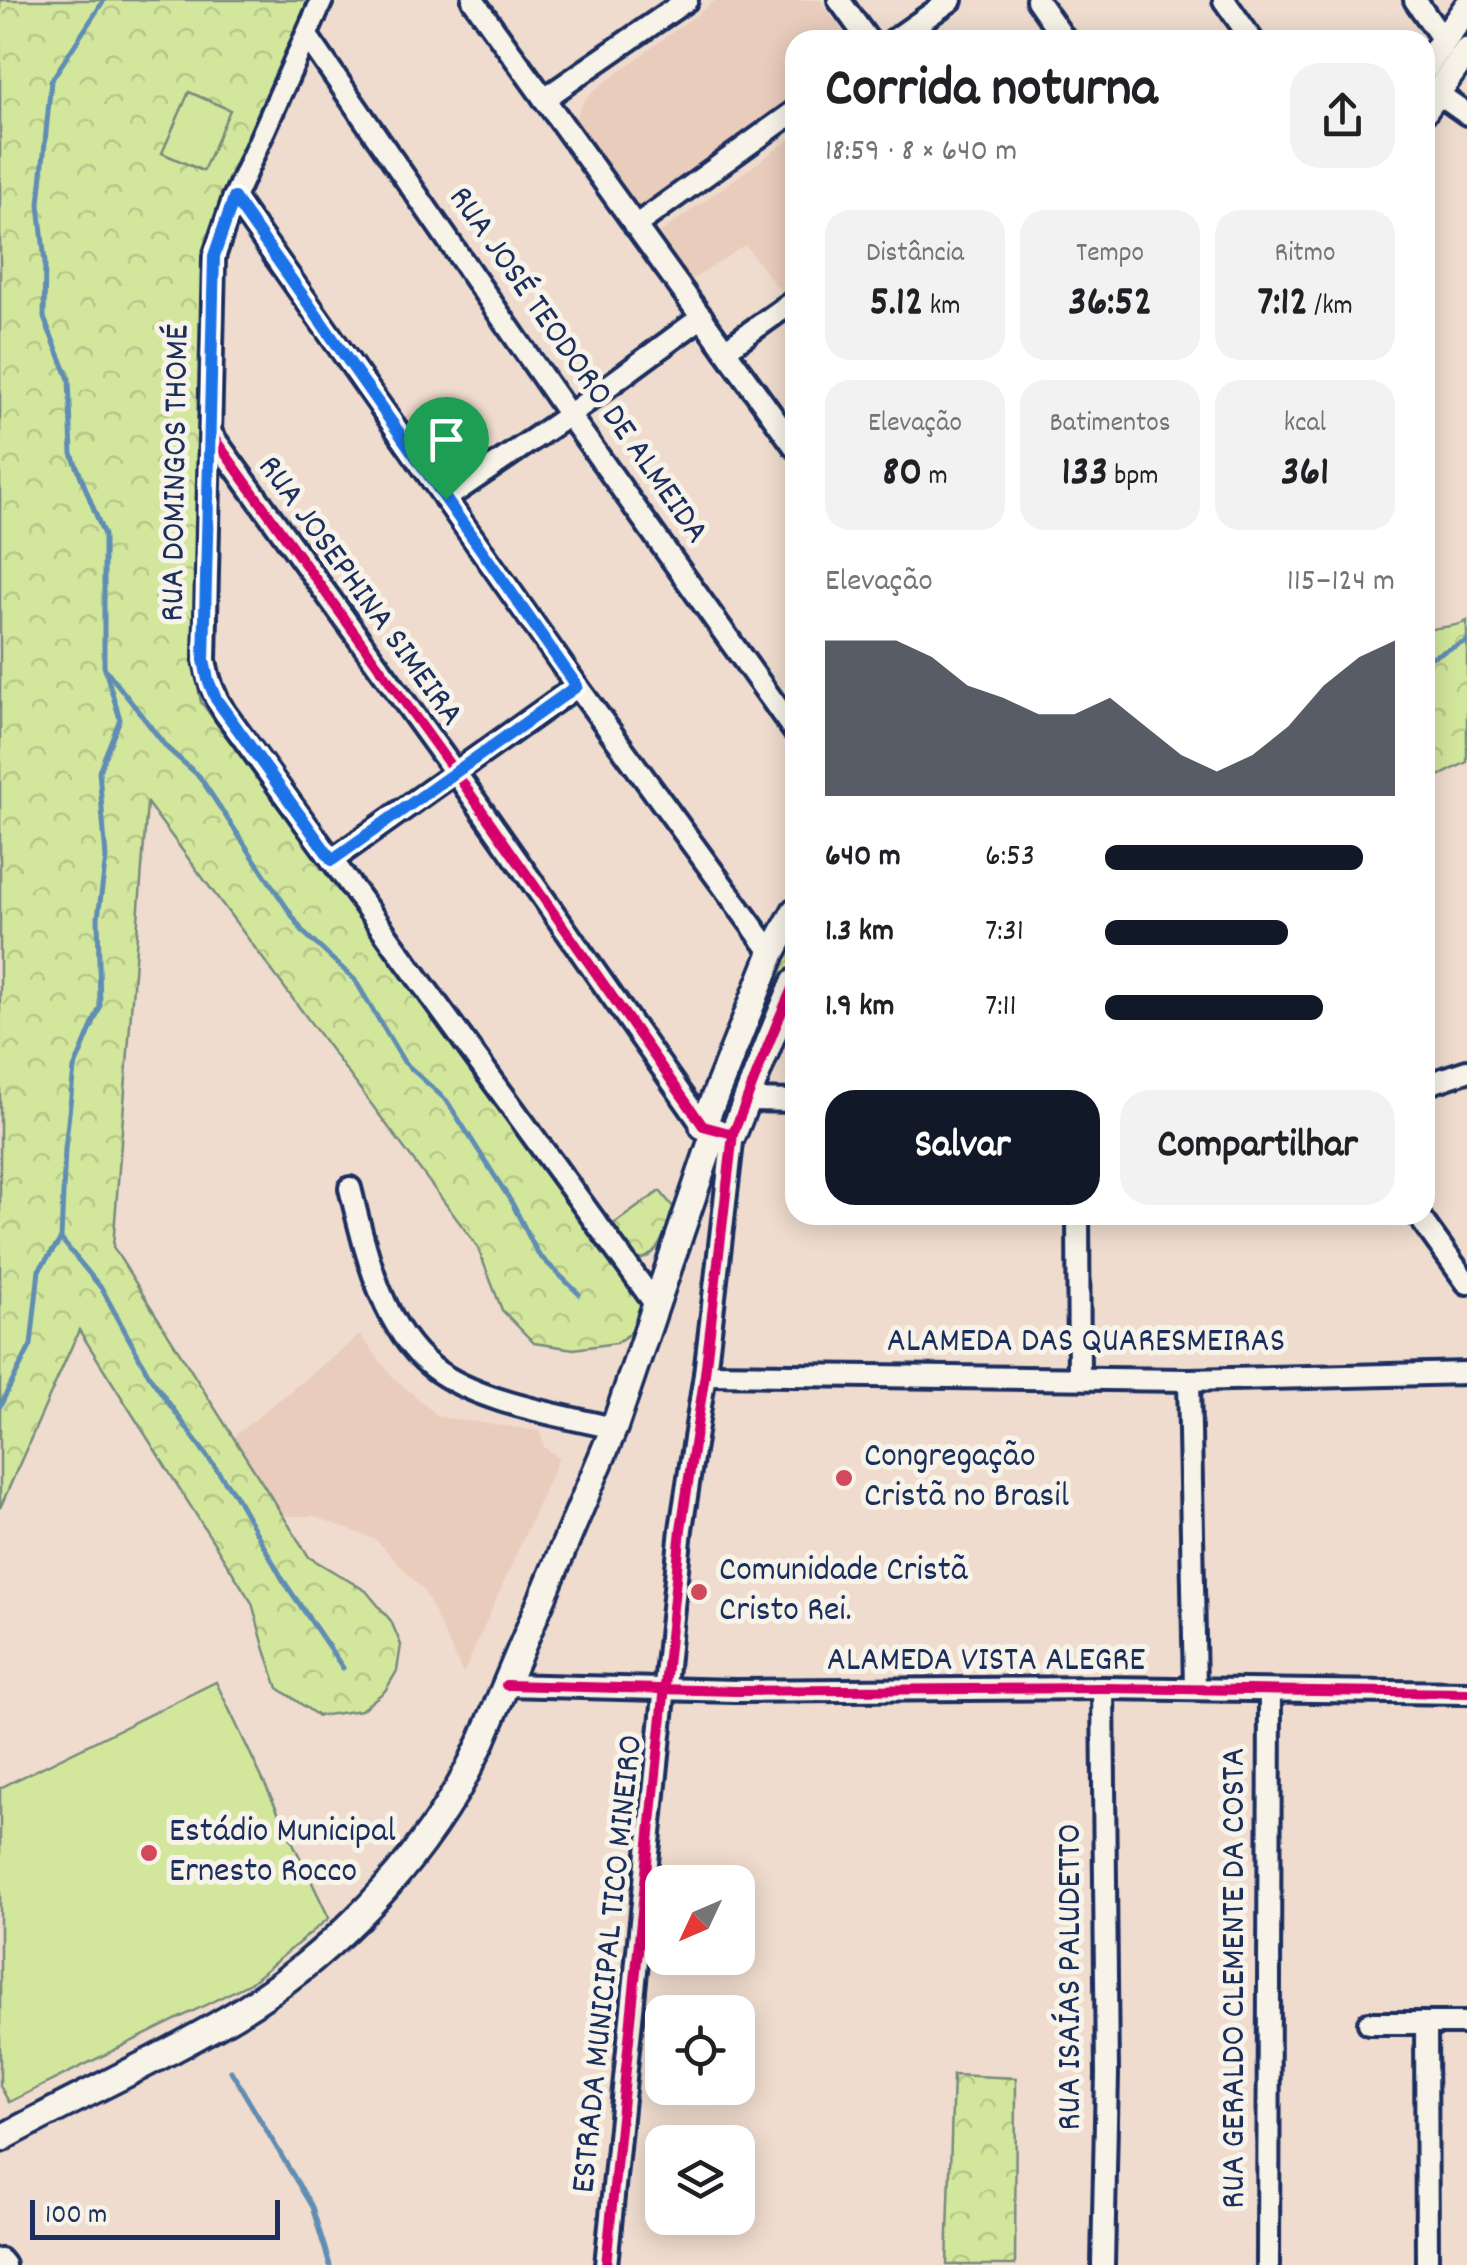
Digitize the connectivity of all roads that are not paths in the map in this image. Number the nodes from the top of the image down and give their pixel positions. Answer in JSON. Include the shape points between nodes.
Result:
{"nodes":[{"id":1,"x":322,"y":0,"type":"edge"},
{"id":2,"x":473,"y":0,"type":"edge"},
{"id":3,"x":687,"y":0,"type":"edge"},
{"id":4,"x":840,"y":0,"type":"edge"},
{"id":5,"x":951,"y":0,"type":"edge"},
{"id":6,"x":1036,"y":0,"type":"edge"},
{"id":7,"x":1224,"y":0,"type":"edge"},
{"id":8,"x":1415,"y":0,"type":"edge"},
{"id":9,"x":660,"y":7,"type":"edge"},
{"id":10,"x":1467,"y":8,"type":"edge"},
{"id":11,"x":861,"y":30,"type":"edge"},
{"id":12,"x":908,"y":30,"type":"edge"},
{"id":13,"x":1058,"y":30,"type":"edge"},
{"id":14,"x":1245,"y":30,"type":"edge"},
{"id":15,"x":307,"y":36,"type":"junction"},
{"id":16,"x":1455,"y":46,"type":"edge"},
{"id":17,"x":1435,"y":93,"type":"edge"},
{"id":18,"x":544,"y":99,"type":"junction"},
{"id":19,"x":1435,"y":103,"type":"edge"},
{"id":20,"x":1465,"y":108,"type":"edge"},
{"id":21,"x":785,"y":118,"type":"edge"},
{"id":22,"x":234,"y":198,"type":"junction"},
{"id":23,"x":636,"y":226,"type":"junction"},
{"id":24,"x":785,"y":307,"type":"edge"},
{"id":25,"x":702,"y":318,"type":"junction"},
{"id":26,"x":725,"y":350,"type":"junction"},
{"id":27,"x":569,"y":415,"type":"junction"},
{"id":28,"x":785,"y":432,"type":"edge"},
{"id":29,"x":211,"y":434,"type":"junction"},
{"id":30,"x":446,"y":499,"type":"junction"},
{"id":31,"x":577,"y":686,"type":"junction"},
{"id":32,"x":785,"y":718,"type":"edge"},
{"id":33,"x":455,"y":772,"type":"junction"},
{"id":34,"x":332,"y":860,"type":"junction"},
{"id":35,"x":785,"y":929,"type":"edge"},
{"id":36,"x":772,"y":953,"type":"junction"},
{"id":37,"x":785,"y":1004,"type":"edge"},
{"id":38,"x":1467,"y":1071,"type":"edge"},
{"id":39,"x":1435,"y":1082,"type":"edge"},
{"id":40,"x":748,"y":1100,"type":"junction"},
{"id":41,"x":785,"y":1101,"type":"edge"},
{"id":42,"x":717,"y":1130,"type":"junction"},
{"id":43,"x":350,"y":1188,"type":"dead end"},
{"id":44,"x":1078,"y":1225,"type":"edge"},
{"id":45,"x":1425,"y":1225,"type":"edge"},
{"id":46,"x":1467,"y":1283,"type":"edge"},
{"id":47,"x":656,"y":1305,"type":"junction"},
{"id":48,"x":1467,"y":1372,"type":"edge"},
{"id":49,"x":705,"y":1374,"type":"junction"},
{"id":50,"x":1079,"y":1377,"type":"junction"},
{"id":51,"x":1188,"y":1380,"type":"junction"},
{"id":52,"x":614,"y":1428,"type":"junction"},
{"id":53,"x":506,"y":1686,"type":"junction"},
{"id":54,"x":1103,"y":1688,"type":"junction"},
{"id":55,"x":1196,"y":1689,"type":"junction"},
{"id":56,"x":665,"y":1690,"type":"junction"},
{"id":57,"x":1270,"y":1691,"type":"junction"},
{"id":58,"x":1467,"y":1692,"type":"edge"},
{"id":59,"x":1368,"y":2023,"type":"dead end"},
{"id":60,"x":1426,"y":2023,"type":"junction"},
{"id":61,"x":1467,"y":2023,"type":"edge"},
{"id":62,"x":0,"y":2139,"type":"edge"},
{"id":63,"x":606,"y":2265,"type":"edge"},
{"id":64,"x":1103,"y":2265,"type":"edge"},
{"id":65,"x":1268,"y":2265,"type":"edge"},
{"id":66,"x":1427,"y":2265,"type":"edge"}],
"edges":[{"from":1,"to":15,"type":"street","name":"RUA DOMINGOS THOMÉ"},
{"from":2,"to":18,"type":"street"},
{"from":3,"to":9,"type":"street"},
{"from":4,"to":11,"type":"street"},
{"from":5,"to":12,"type":"street"},
{"from":6,"to":13,"type":"street"},
{"from":7,"to":14,"type":"street"},
{"from":8,"to":16,"type":"street"},
{"from":9,"to":18,"type":"street"},
{"from":10,"to":16,"type":"main road"},
{"from":15,"to":22,"type":"street","name":"RUA DOMINGOS THOMÉ"},
{"from":15,"to":27,"type":"street","name":"RUA JOSÉ TEODORO DE ALMEIDA"},
{"from":16,"to":17,"type":"main road"},
{"from":18,"to":23,"type":"street"},
{"from":19,"to":20,"type":"street"},
{"from":21,"to":23,"type":"street"},
{"from":22,"to":29,"type":"street","name":"RUA DOMINGOS THOMÉ","via":[[214,256]]},
{"from":22,"to":30,"type":"street"},
{"from":23,"to":25,"type":"street"},
{"from":24,"to":26,"type":"street"},
{"from":25,"to":26,"type":"street"},
{"from":25,"to":27,"type":"street"},
{"from":26,"to":28,"type":"street"},
{"from":27,"to":30,"type":"street"},
{"from":27,"to":32,"type":"street","name":"RUA JOSÉ TEODORO DE ALMEIDA"},
{"from":29,"to":33,"type":"street","name":"RUA JOSEPHINA SIMEIRA"},
{"from":29,"to":34,"type":"street","name":"RUA DOMINGOS THOMÉ","via":[[208,680]]},
{"from":30,"to":31,"type":"street"},
{"from":31,"to":33,"type":"street"},
{"from":31,"to":36,"type":"street"},
{"from":33,"to":34,"type":"street"},
{"from":33,"to":42,"type":"street","name":"RUA JOSEPHINA SIMEIRA"},
{"from":34,"to":47,"type":"street","name":"RUA DOMINGOS THOMÉ"},
{"from":35,"to":36,"type":"main road"},
{"from":36,"to":42,"type":"main road"},
{"from":37,"to":40,"type":"main road"},
{"from":38,"to":39,"type":"street"},
{"from":40,"to":41,"type":"street"},
{"from":40,"to":42,"type":"main road"},
{"from":42,"to":47,"type":"main road"},
{"from":42,"to":49,"type":"street","name":"ESTRADA MUNICIPAL TICO MINEIRO"},
{"from":43,"to":52,"type":"street","via":[[386,1304],[432,1368],[507,1402]]},
{"from":44,"to":50,"type":"street"},
{"from":45,"to":46,"type":"street"},
{"from":47,"to":52,"type":"main road"},
{"from":48,"to":51,"type":"street","name":"ALAMEDA DAS QUARESMEIRAS"},
{"from":49,"to":50,"type":"street","name":"ALAMEDA DAS QUARESMEIRAS"},
{"from":49,"to":56,"type":"street","name":"ESTRADA MUNICIPAL TICO MINEIRO"},
{"from":50,"to":51,"type":"street","name":"ALAMEDA DAS QUARESMEIRAS"},
{"from":51,"to":55,"type":"street"},
{"from":52,"to":53,"type":"main road"},
{"from":53,"to":56,"type":"street","name":"ALAMEDA VISTA ALEGRE"},
{"from":53,"to":62,"type":"main road","via":[[441,1817],[325,1949],[234,2015]]},
{"from":54,"to":55,"type":"street","name":"ALAMEDA VISTA ALEGRE"},
{"from":54,"to":56,"type":"street","name":"ALAMEDA VISTA ALEGRE"},
{"from":54,"to":64,"type":"street","name":"RUA ISAÍAS PALUDETTO"},
{"from":55,"to":57,"type":"street","name":"ALAMEDA VISTA ALEGRE"},
{"from":56,"to":63,"type":"street","name":"ESTRADA MUNICIPAL TICO MINEIRO"},
{"from":57,"to":58,"type":"street","name":"ALAMEDA VISTA ALEGRE"},
{"from":57,"to":65,"type":"street","name":"RUA GERALDO CLEMENTE DA COSTA"},
{"from":59,"to":60,"type":"street"},
{"from":60,"to":61,"type":"street"},
{"from":60,"to":66,"type":"street"}]}
